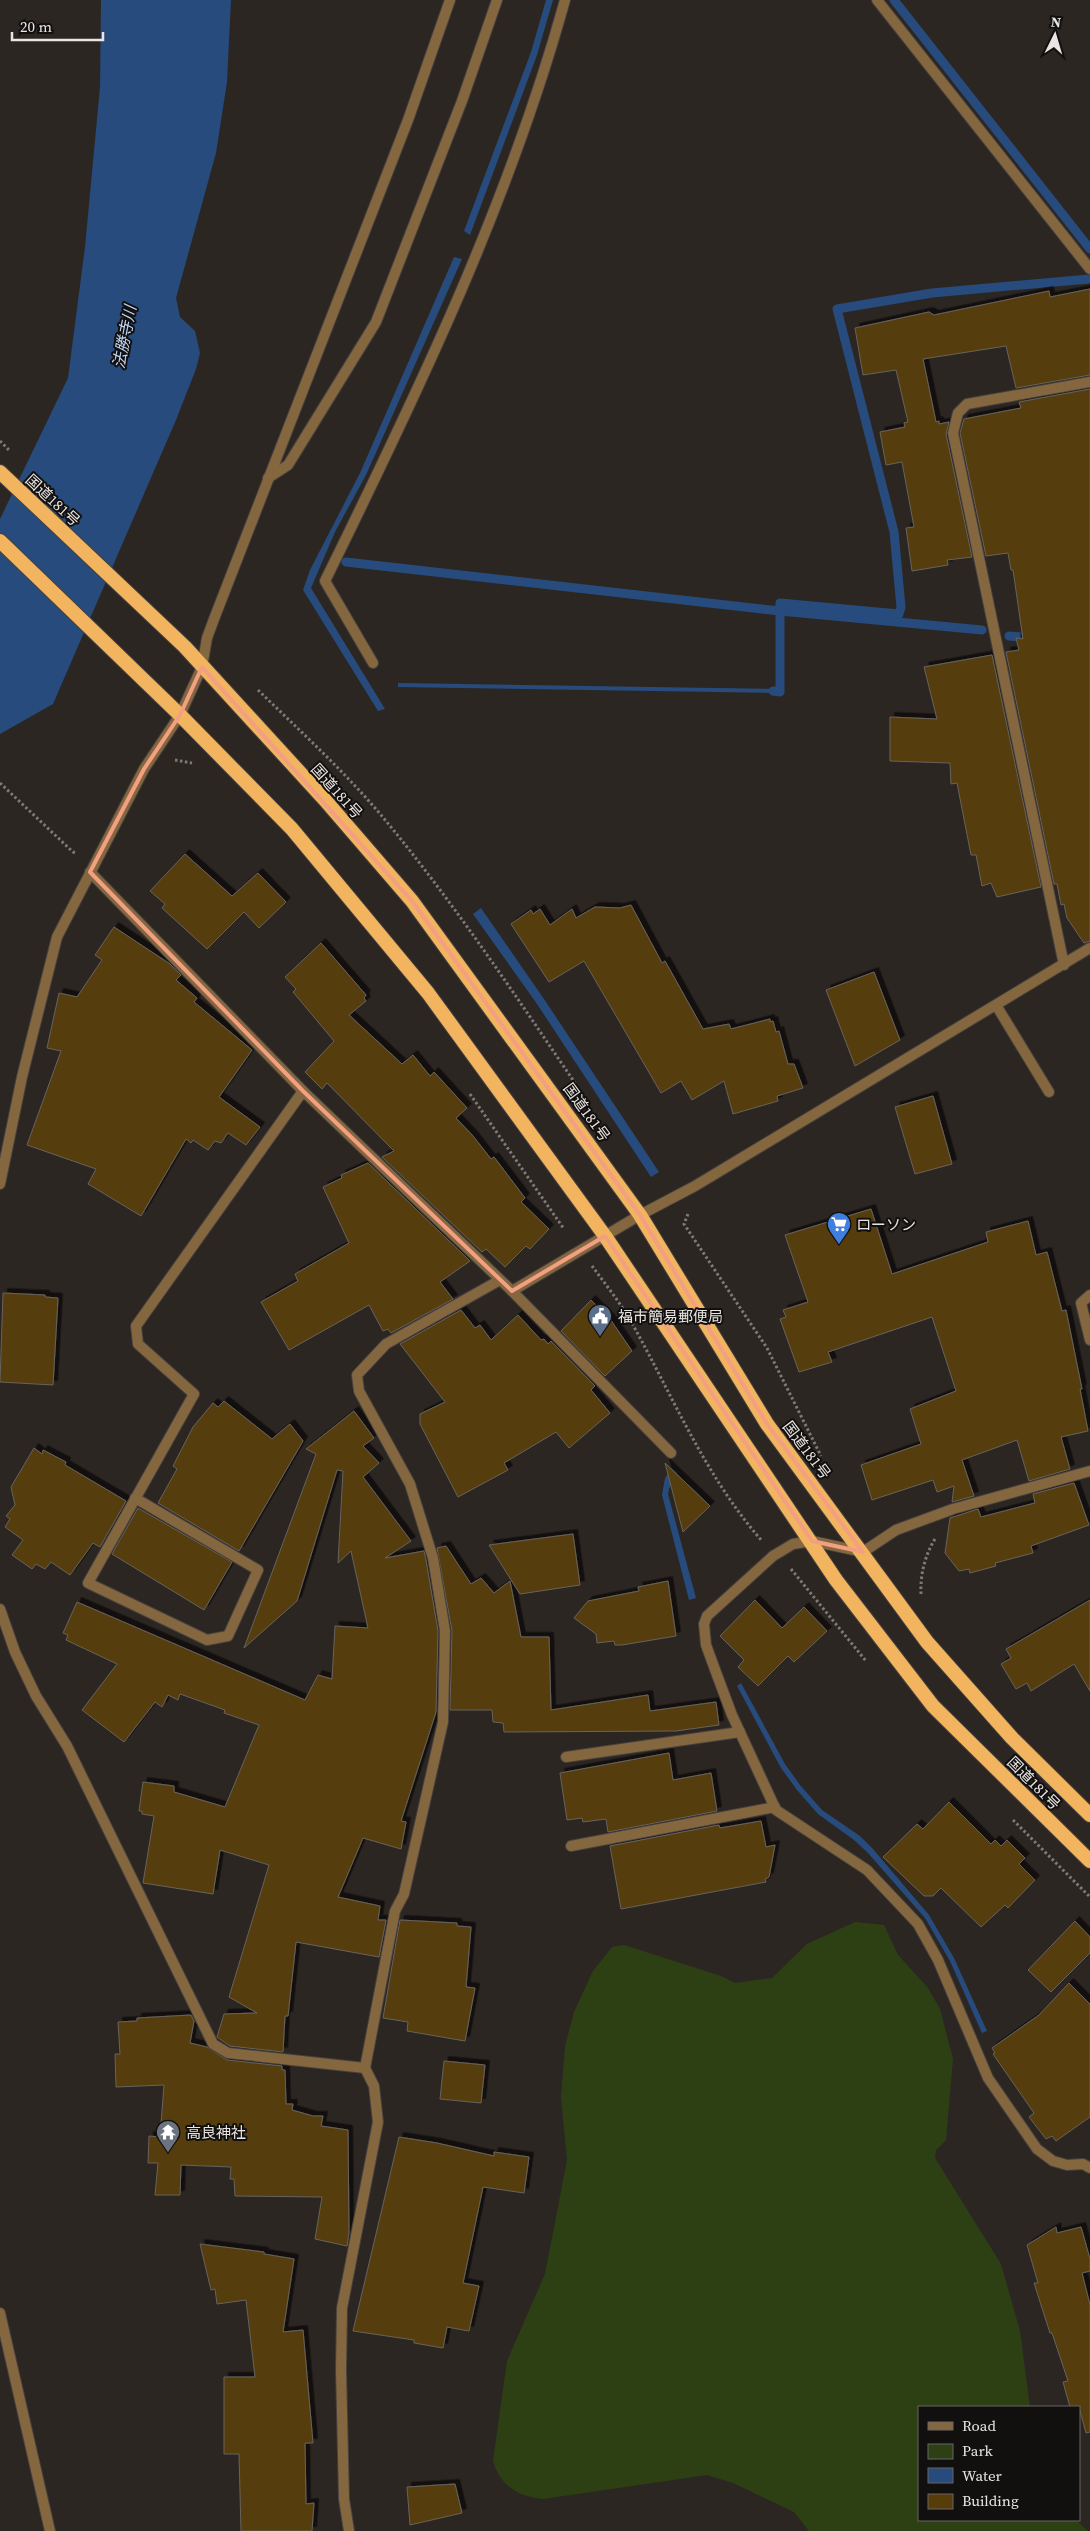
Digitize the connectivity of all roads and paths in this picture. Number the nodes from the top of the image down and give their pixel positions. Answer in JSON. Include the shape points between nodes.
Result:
{"nodes":[{"id":1,"x":450,"y":0,"type":"edge"},
{"id":2,"x":497,"y":0,"type":"edge"},
{"id":3,"x":565,"y":0,"type":"edge"},
{"id":4,"x":877,"y":0,"type":"edge"},
{"id":5,"x":1090,"y":269,"type":"edge"},
{"id":6,"x":1090,"y":382,"type":"edge"},
{"id":7,"x":0,"y":472,"type":"edge"},
{"id":8,"x":268,"y":478,"type":"junction"},
{"id":9,"x":0,"y":541,"type":"edge"},
{"id":10,"x":373,"y":663,"type":"dead end"},
{"id":11,"x":202,"y":667,"type":"junction"},
{"id":12,"x":180,"y":715,"type":"junction"},
{"id":13,"x":171,"y":761,"type":"dead end"},
{"id":14,"x":197,"y":767,"type":"dead end"},
{"id":15,"x":0,"y":783,"type":"edge"},
{"id":16,"x":72,"y":852,"type":"dead end"},
{"id":17,"x":90,"y":872,"type":"junction"},
{"id":18,"x":1090,"y":948,"type":"edge"},
{"id":19,"x":1064,"y":965,"type":"junction"},
{"id":20,"x":996,"y":1005,"type":"junction"},
{"id":21,"x":465,"y":1086,"type":"dead end"},
{"id":22,"x":303,"y":1090,"type":"junction"},
{"id":23,"x":1049,"y":1092,"type":"dead end"},
{"id":24,"x":0,"y":1184,"type":"edge"},
{"id":25,"x":696,"y":1209,"type":"dead end"},
{"id":26,"x":640,"y":1214,"type":"junction"},
{"id":27,"x":564,"y":1229,"type":"dead end"},
{"id":28,"x":605,"y":1236,"type":"junction"},
{"id":29,"x":590,"y":1263,"type":"dead end"},
{"id":30,"x":500,"y":1280,"type":"junction"},
{"id":31,"x":512,"y":1291,"type":"junction"},
{"id":32,"x":1090,"y":1295,"type":"edge"},
{"id":33,"x":1090,"y":1340,"type":"edge"},
{"id":34,"x":671,"y":1453,"type":"dead end"},
{"id":35,"x":822,"y":1459,"type":"dead end"},
{"id":36,"x":1090,"y":1471,"type":"edge"},
{"id":37,"x":135,"y":1498,"type":"junction"},
{"id":38,"x":938,"y":1534,"type":"dead end"},
{"id":39,"x":812,"y":1541,"type":"junction"},
{"id":40,"x":765,"y":1545,"type":"dead end"},
{"id":41,"x":862,"y":1552,"type":"junction"},
{"id":42,"x":921,"y":1600,"type":"dead end"},
{"id":43,"x":0,"y":1608,"type":"edge"},
{"id":44,"x":740,"y":1732,"type":"junction"},
{"id":45,"x":566,"y":1757,"type":"dead end"},
{"id":46,"x":775,"y":1807,"type":"junction"},
{"id":47,"x":1090,"y":1815,"type":"edge"},
{"id":48,"x":571,"y":1846,"type":"dead end"},
{"id":49,"x":1090,"y":1861,"type":"edge"},
{"id":50,"x":365,"y":2068,"type":"junction"},
{"id":51,"x":1090,"y":2168,"type":"edge"},
{"id":52,"x":0,"y":2313,"type":"edge"},
{"id":53,"x":50,"y":2531,"type":"edge"},
{"id":54,"x":349,"y":2531,"type":"edge"}],
"edges":[{"from":1,"to":8,"type":"street","via":[[408,120]]},
{"from":2,"to":8,"type":"street","via":[[462,101],[376,322],[288,465]]},
{"from":3,"to":10,"type":"street","via":[[554,42],[489,226],[414,399],[325,581]]},
{"from":4,"to":5,"type":"street"},
{"from":6,"to":19,"type":"street","via":[[967,404],[958,412],[953,432]]},
{"from":7,"to":11,"type":"highway","name":"国道181号","via":[[185,647]]},
{"from":8,"to":11,"type":"street","via":[[207,638]]},
{"from":9,"to":12,"type":"highway","name":"国道181号"},
{"from":11,"to":12,"type":"street"},
{"from":11,"to":26,"type":"highway","name":"国道181号","via":[[412,902]]},
{"from":12,"to":17,"type":"street","via":[[144,769]]},
{"from":12,"to":28,"type":"highway","name":"国道181号","via":[[292,829],[428,993]]},
{"from":13,"to":14,"type":"path","via":[[190,761]]},
{"from":15,"to":16,"type":"path"},
{"from":17,"to":22,"type":"street"},
{"from":17,"to":24,"type":"street","via":[[57,937],[22,1077]]},
{"from":18,"to":19,"type":"street"},
{"from":19,"to":20,"type":"street"},
{"from":20,"to":23,"type":"street"},
{"from":20,"to":26,"type":"street","via":[[695,1186]]},
{"from":21,"to":27,"type":"path"},
{"from":22,"to":30,"type":"street"},
{"from":22,"to":37,"type":"street","via":[[136,1326],[138,1344],[194,1394]]},
{"from":25,"to":35,"type":"path","via":[[688,1214],[684,1224],[767,1348]]},
{"from":26,"to":28,"type":"street"},
{"from":26,"to":41,"type":"highway","name":"国道181号","via":[[767,1424]]},
{"from":28,"to":31,"type":"street"},
{"from":28,"to":39,"type":"highway","name":"国道181号"},
{"from":29,"to":40,"type":"path","via":[[633,1324],[663,1385],[724,1492]]},
{"from":30,"to":31,"type":"street"},
{"from":30,"to":50,"type":"street","via":[[386,1344],[357,1375],[359,1391],[410,1484],[433,1558],[445,1631],[443,1722],[404,1894],[395,1912]]},
{"from":31,"to":34,"type":"street"},
{"from":32,"to":33,"type":"street","via":[[1081,1303]]},
{"from":36,"to":41,"type":"street","via":[[953,1510],[896,1530]]},
{"from":37,"to":37,"type":"street","via":[[88,1583],[207,1640],[228,1636],[258,1570]]},
{"from":38,"to":42,"type":"path","via":[[923,1567]]},
{"from":39,"to":41,"type":"street"},
{"from":39,"to":44,"type":"street","via":[[793,1544],[773,1556],[707,1616],[704,1624],[706,1645]]},
{"from":39,"to":49,"type":"highway","name":"国道181号","via":[[836,1580],[933,1706]]},
{"from":41,"to":47,"type":"highway","name":"国道181号","via":[[927,1642],[1012,1738]]},
{"from":43,"to":50,"type":"street","via":[[15,1652],[36,1696],[67,1746],[213,2044],[228,2053]]},
{"from":44,"to":45,"type":"street"},
{"from":44,"to":46,"type":"street"},
{"from":46,"to":48,"type":"street"},
{"from":46,"to":51,"type":"street","via":[[794,1824],[867,1870],[918,1924],[938,1960],[988,2078],[1037,2149],[1053,2161],[1067,2165],[1083,2164]]},
{"from":50,"to":54,"type":"street","via":[[374,2086],[378,2122],[342,2308],[344,2499]]},
{"from":52,"to":53,"type":"street"}]}
